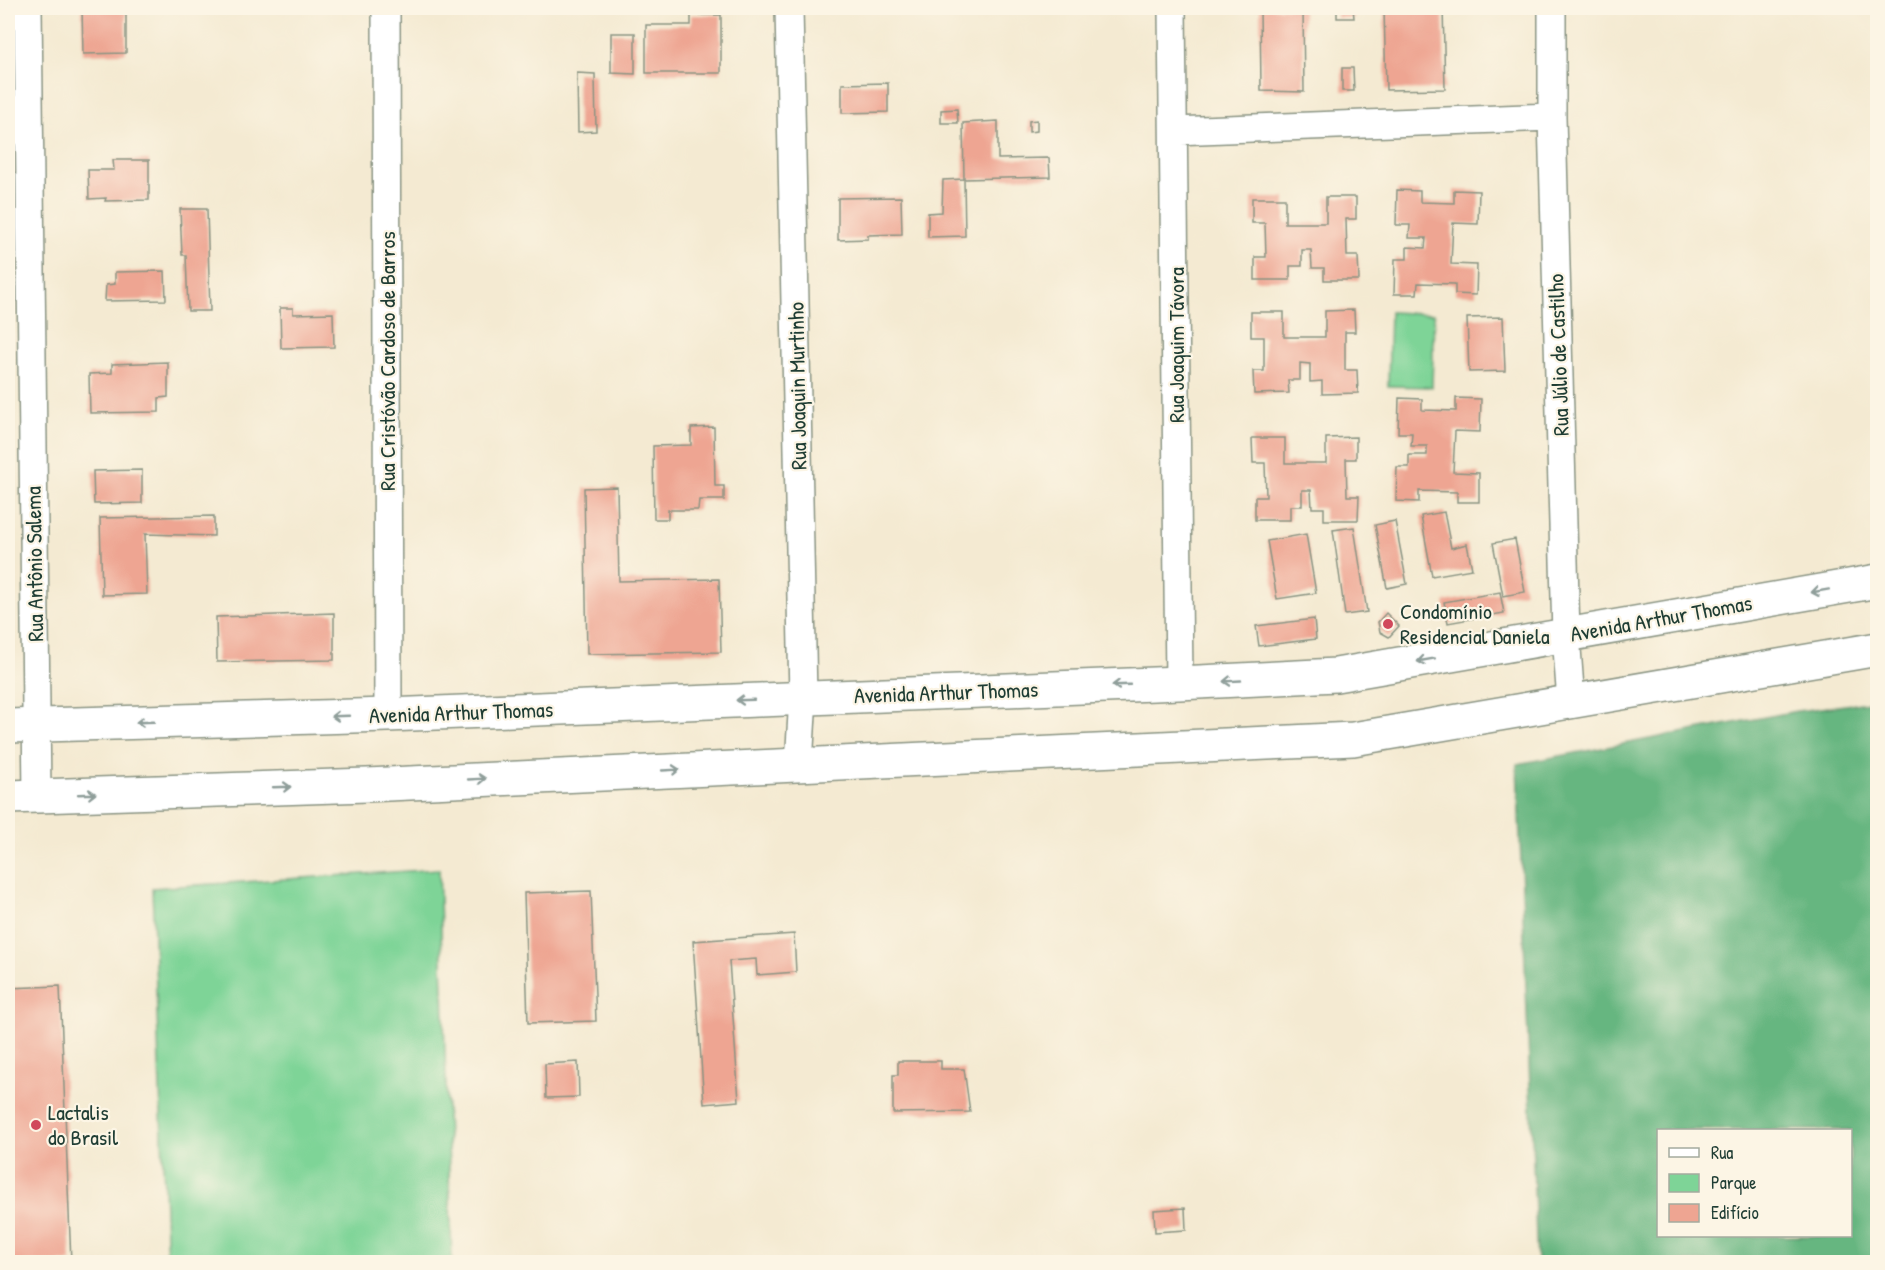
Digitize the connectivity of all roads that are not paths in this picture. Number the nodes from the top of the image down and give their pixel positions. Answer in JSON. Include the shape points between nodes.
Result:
{"nodes":[{"id":1,"x":28,"y":8,"type":"edge"},
{"id":2,"x":386,"y":8,"type":"edge"},
{"id":3,"x":789,"y":8,"type":"edge"},
{"id":4,"x":1172,"y":8,"type":"edge"},
{"id":5,"x":1552,"y":8,"type":"edge"},
{"id":6,"x":1552,"y":117,"type":"junction"},
{"id":7,"x":1174,"y":131,"type":"junction"},
{"id":8,"x":1878,"y":581,"type":"edge"},
{"id":9,"x":1566,"y":635,"type":"junction"},
{"id":10,"x":1878,"y":649,"type":"edge"},
{"id":11,"x":1179,"y":683,"type":"junction"},
{"id":12,"x":803,"y":697,"type":"junction"},
{"id":13,"x":1571,"y":702,"type":"junction"},
{"id":14,"x":388,"y":715,"type":"junction"},
{"id":15,"x":22,"y":726,"type":"edge"},
{"id":16,"x":799,"y":764,"type":"junction"},
{"id":17,"x":22,"y":796,"type":"edge"}],
"edges":[{"from":1,"to":15,"type":"street","name":"Rua Antônio Salema"},
{"from":2,"to":14,"type":"street","name":"Rua Cristóvão Cardoso de Barros"},
{"from":3,"to":12,"type":"street","name":"Rua Joaquin Murtinho"},
{"from":4,"to":7,"type":"street","name":"Rua Joaquim Távora"},
{"from":5,"to":6,"type":"street","name":"Rua Júlio de Castilho"},
{"from":6,"to":7,"type":"street"},
{"from":6,"to":9,"type":"street","name":"Rua Júlio de Castilho"},
{"from":7,"to":11,"type":"street","name":"Rua Joaquim Távora"},
{"from":8,"to":9,"type":"main road","name":"Avenida Arthur Thomas","one_way":true},
{"from":9,"to":11,"type":"main road","name":"Avenida Arthur Thomas","one_way":true,"via":[[1336,675]]},
{"from":9,"to":13,"type":"street","name":"Rua Júlio de Castilho"},
{"from":10,"to":13,"type":"main road"},
{"from":11,"to":12,"type":"main road","name":"Avenida Arthur Thomas","one_way":true},
{"from":12,"to":14,"type":"main road","name":"Avenida Arthur Thomas","one_way":true},
{"from":12,"to":16,"type":"street","name":"Rua Joaquin Murtinho"},
{"from":13,"to":16,"type":"main road","via":[[1353,739]]},
{"from":14,"to":15,"type":"main road","name":"Avenida Arthur Thomas","one_way":true},
{"from":15,"to":17,"type":"street","name":"Rua Antônio Salema"},
{"from":17,"to":16,"type":"main road","one_way":true}]}
